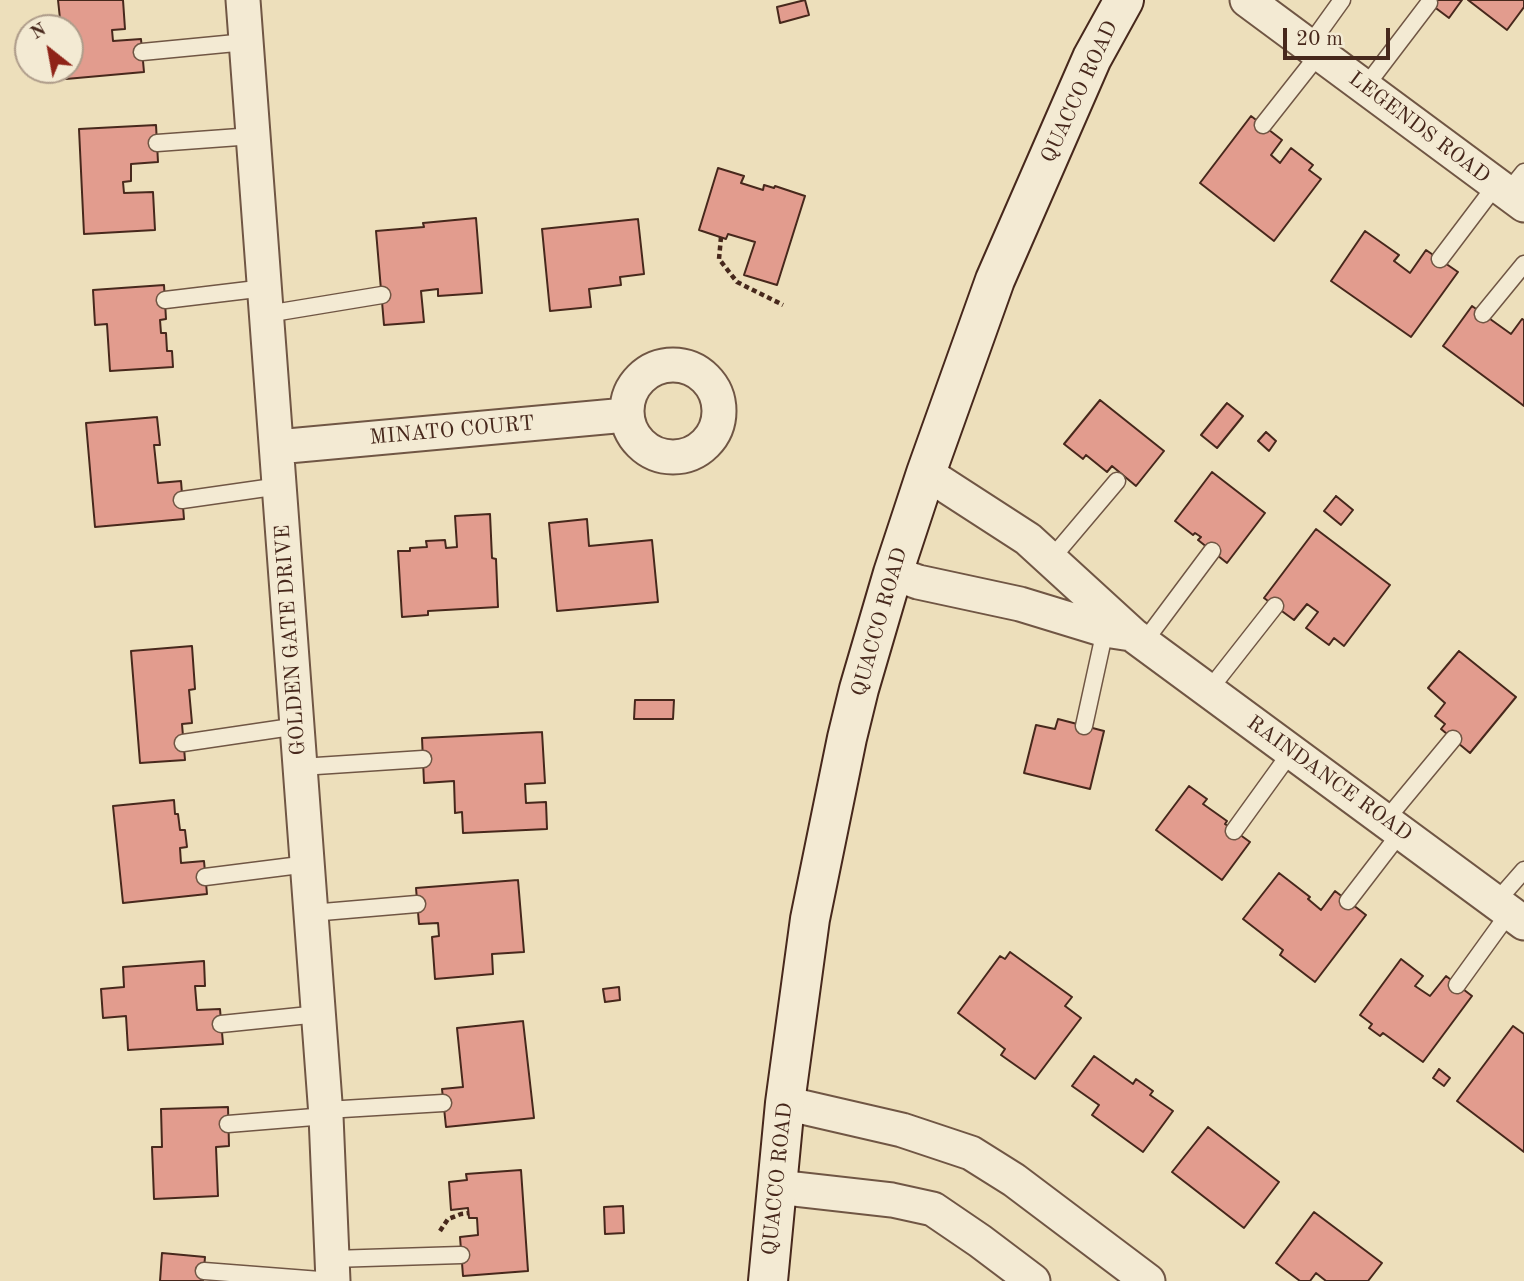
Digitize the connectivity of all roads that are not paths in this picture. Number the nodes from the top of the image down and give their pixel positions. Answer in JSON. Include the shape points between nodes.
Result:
{"nodes":[{"id":1,"x":243,"y":0,"type":"edge"},
{"id":2,"x":1124,"y":0,"type":"edge"},
{"id":3,"x":1247,"y":0,"type":"edge"},
{"id":4,"x":1342,"y":0,"type":"edge"},
{"id":5,"x":1429,"y":4,"type":"dead end"},
{"id":6,"x":246,"y":42,"type":"junction"},
{"id":7,"x":1314,"y":50,"type":"junction"},
{"id":8,"x":142,"y":52,"type":"dead end"},
{"id":9,"x":1365,"y":87,"type":"junction"},
{"id":10,"x":1263,"y":125,"type":"dead end"},
{"id":11,"x":253,"y":136,"type":"junction"},
{"id":12,"x":157,"y":143,"type":"dead end"},
{"id":13,"x":1513,"y":189,"type":"edge"},
{"id":14,"x":1440,"y":259,"type":"dead end"},
{"id":15,"x":1524,"y":264,"type":"edge"},
{"id":16,"x":382,"y":295,"type":"dead end"},
{"id":17,"x":165,"y":300,"type":"dead end"},
{"id":18,"x":266,"y":301,"type":"junction"},
{"id":19,"x":1483,"y":314,"type":"dead end"},
{"id":20,"x":626,"y":415,"type":"dead end"},
{"id":21,"x":277,"y":447,"type":"junction"},
{"id":22,"x":926,"y":473,"type":"junction"},
{"id":23,"x":1117,"y":481,"type":"dead end"},
{"id":24,"x":280,"y":486,"type":"junction"},
{"id":25,"x":182,"y":500,"type":"dead end"},
{"id":26,"x":1212,"y":551,"type":"dead end"},
{"id":27,"x":1051,"y":559,"type":"junction"},
{"id":28,"x":893,"y":573,"type":"junction"},
{"id":29,"x":1275,"y":606,"type":"dead end"},
{"id":30,"x":1127,"y":636,"type":"junction"},
{"id":31,"x":1209,"y":690,"type":"junction"},
{"id":32,"x":298,"y":726,"type":"junction"},
{"id":33,"x":1084,"y":726,"type":"dead end"},
{"id":34,"x":1453,"y":739,"type":"dead end"},
{"id":35,"x":183,"y":743,"type":"dead end"},
{"id":36,"x":1291,"y":751,"type":"junction"},
{"id":37,"x":423,"y":759,"type":"dead end"},
{"id":38,"x":301,"y":767,"type":"junction"},
{"id":39,"x":1393,"y":826,"type":"junction"},
{"id":40,"x":1234,"y":831,"type":"dead end"},
{"id":41,"x":308,"y":864,"type":"junction"},
{"id":42,"x":1524,"y":870,"type":"edge"},
{"id":43,"x":205,"y":877,"type":"dead end"},
{"id":44,"x":1348,"y":901,"type":"dead end"},
{"id":45,"x":417,"y":904,"type":"dead end"},
{"id":46,"x":312,"y":913,"type":"junction"},
{"id":47,"x":1510,"y":913,"type":"edge"},
{"id":48,"x":1457,"y":985,"type":"dead end"},
{"id":49,"x":319,"y":1014,"type":"junction"},
{"id":50,"x":221,"y":1024,"type":"dead end"},
{"id":51,"x":443,"y":1102,"type":"dead end"},
{"id":52,"x":785,"y":1104,"type":"junction"},
{"id":53,"x":326,"y":1113,"type":"junction"},
{"id":54,"x":228,"y":1125,"type":"dead end"},
{"id":55,"x":777,"y":1187,"type":"junction"},
{"id":56,"x":461,"y":1255,"type":"dead end"},
{"id":57,"x":204,"y":1271,"type":"dead end"},
{"id":58,"x":332,"y":1274,"type":"edge"},
{"id":59,"x":768,"y":1281,"type":"edge"},
{"id":60,"x":1033,"y":1281,"type":"edge"},
{"id":61,"x":1148,"y":1281,"type":"edge"}],
"edges":[{"from":1,"to":6,"type":"street","name":"GOLDEN GATE DRIVE"},
{"from":2,"to":22,"type":"street","name":"QUACCO ROAD","via":[[1092,58],[995,280]]},
{"from":3,"to":7,"type":"street","name":"LEGENDS ROAD"},
{"from":4,"to":7,"type":"lane"},
{"from":5,"to":9,"type":"lane"},
{"from":6,"to":8,"type":"lane"},
{"from":6,"to":11,"type":"street","name":"GOLDEN GATE DRIVE"},
{"from":7,"to":9,"type":"street","name":"LEGENDS ROAD"},
{"from":7,"to":10,"type":"lane"},
{"from":9,"to":13,"type":"street","name":"LEGENDS ROAD"},
{"from":11,"to":12,"type":"lane"},
{"from":11,"to":18,"type":"street","name":"GOLDEN GATE DRIVE"},
{"from":13,"to":14,"type":"lane"},
{"from":15,"to":19,"type":"lane"},
{"from":16,"to":18,"type":"lane"},
{"from":17,"to":18,"type":"lane"},
{"from":18,"to":21,"type":"street","name":"GOLDEN GATE DRIVE"},
{"from":20,"to":21,"type":"street","name":"MINATO COURT"},
{"from":21,"to":24,"type":"street","name":"GOLDEN GATE DRIVE"},
{"from":22,"to":27,"type":"street","name":"RAINDANCE ROAD"},
{"from":22,"to":28,"type":"street","name":"QUACCO ROAD"},
{"from":23,"to":27,"type":"lane"},
{"from":24,"to":25,"type":"lane"},
{"from":24,"to":32,"type":"street","name":"GOLDEN GATE DRIVE"},
{"from":26,"to":30,"type":"lane"},
{"from":27,"to":30,"type":"street","name":"RAINDANCE ROAD"},
{"from":28,"to":30,"type":"street","name":"RAINDANCE ROAD"},
{"from":28,"to":52,"type":"street","name":"QUACCO ROAD","via":[[847,738],[810,919]]},
{"from":29,"to":31,"type":"lane"},
{"from":30,"to":31,"type":"street","name":"RAINDANCE ROAD"},
{"from":30,"to":33,"type":"lane"},
{"from":31,"to":36,"type":"street","name":"RAINDANCE ROAD"},
{"from":32,"to":35,"type":"lane"},
{"from":32,"to":38,"type":"street","name":"GOLDEN GATE DRIVE"},
{"from":34,"to":39,"type":"lane"},
{"from":36,"to":39,"type":"street","name":"RAINDANCE ROAD"},
{"from":36,"to":40,"type":"lane"},
{"from":37,"to":38,"type":"lane"},
{"from":38,"to":41,"type":"street","name":"GOLDEN GATE DRIVE"},
{"from":39,"to":44,"type":"lane"},
{"from":39,"to":47,"type":"street","name":"RAINDANCE ROAD"},
{"from":41,"to":43,"type":"lane"},
{"from":41,"to":46,"type":"street","name":"GOLDEN GATE DRIVE"},
{"from":42,"to":47,"type":"lane"},
{"from":45,"to":46,"type":"lane"},
{"from":46,"to":49,"type":"street","name":"GOLDEN GATE DRIVE"},
{"from":47,"to":48,"type":"lane"},
{"from":49,"to":50,"type":"lane"},
{"from":49,"to":53,"type":"street","name":"GOLDEN GATE DRIVE"},
{"from":51,"to":53,"type":"lane"},
{"from":52,"to":55,"type":"street","name":"QUACCO ROAD"},
{"from":52,"to":61,"type":"street","via":[[902,1130],[971,1153]]},
{"from":53,"to":54,"type":"lane"},
{"from":53,"to":58,"type":"street","name":"GOLDEN GATE DRIVE"},
{"from":55,"to":59,"type":"street","name":"QUACCO ROAD"},
{"from":55,"to":60,"type":"street","via":[[933,1209]]},
{"from":56,"to":58,"type":"lane"},
{"from":57,"to":58,"type":"lane"}]}
